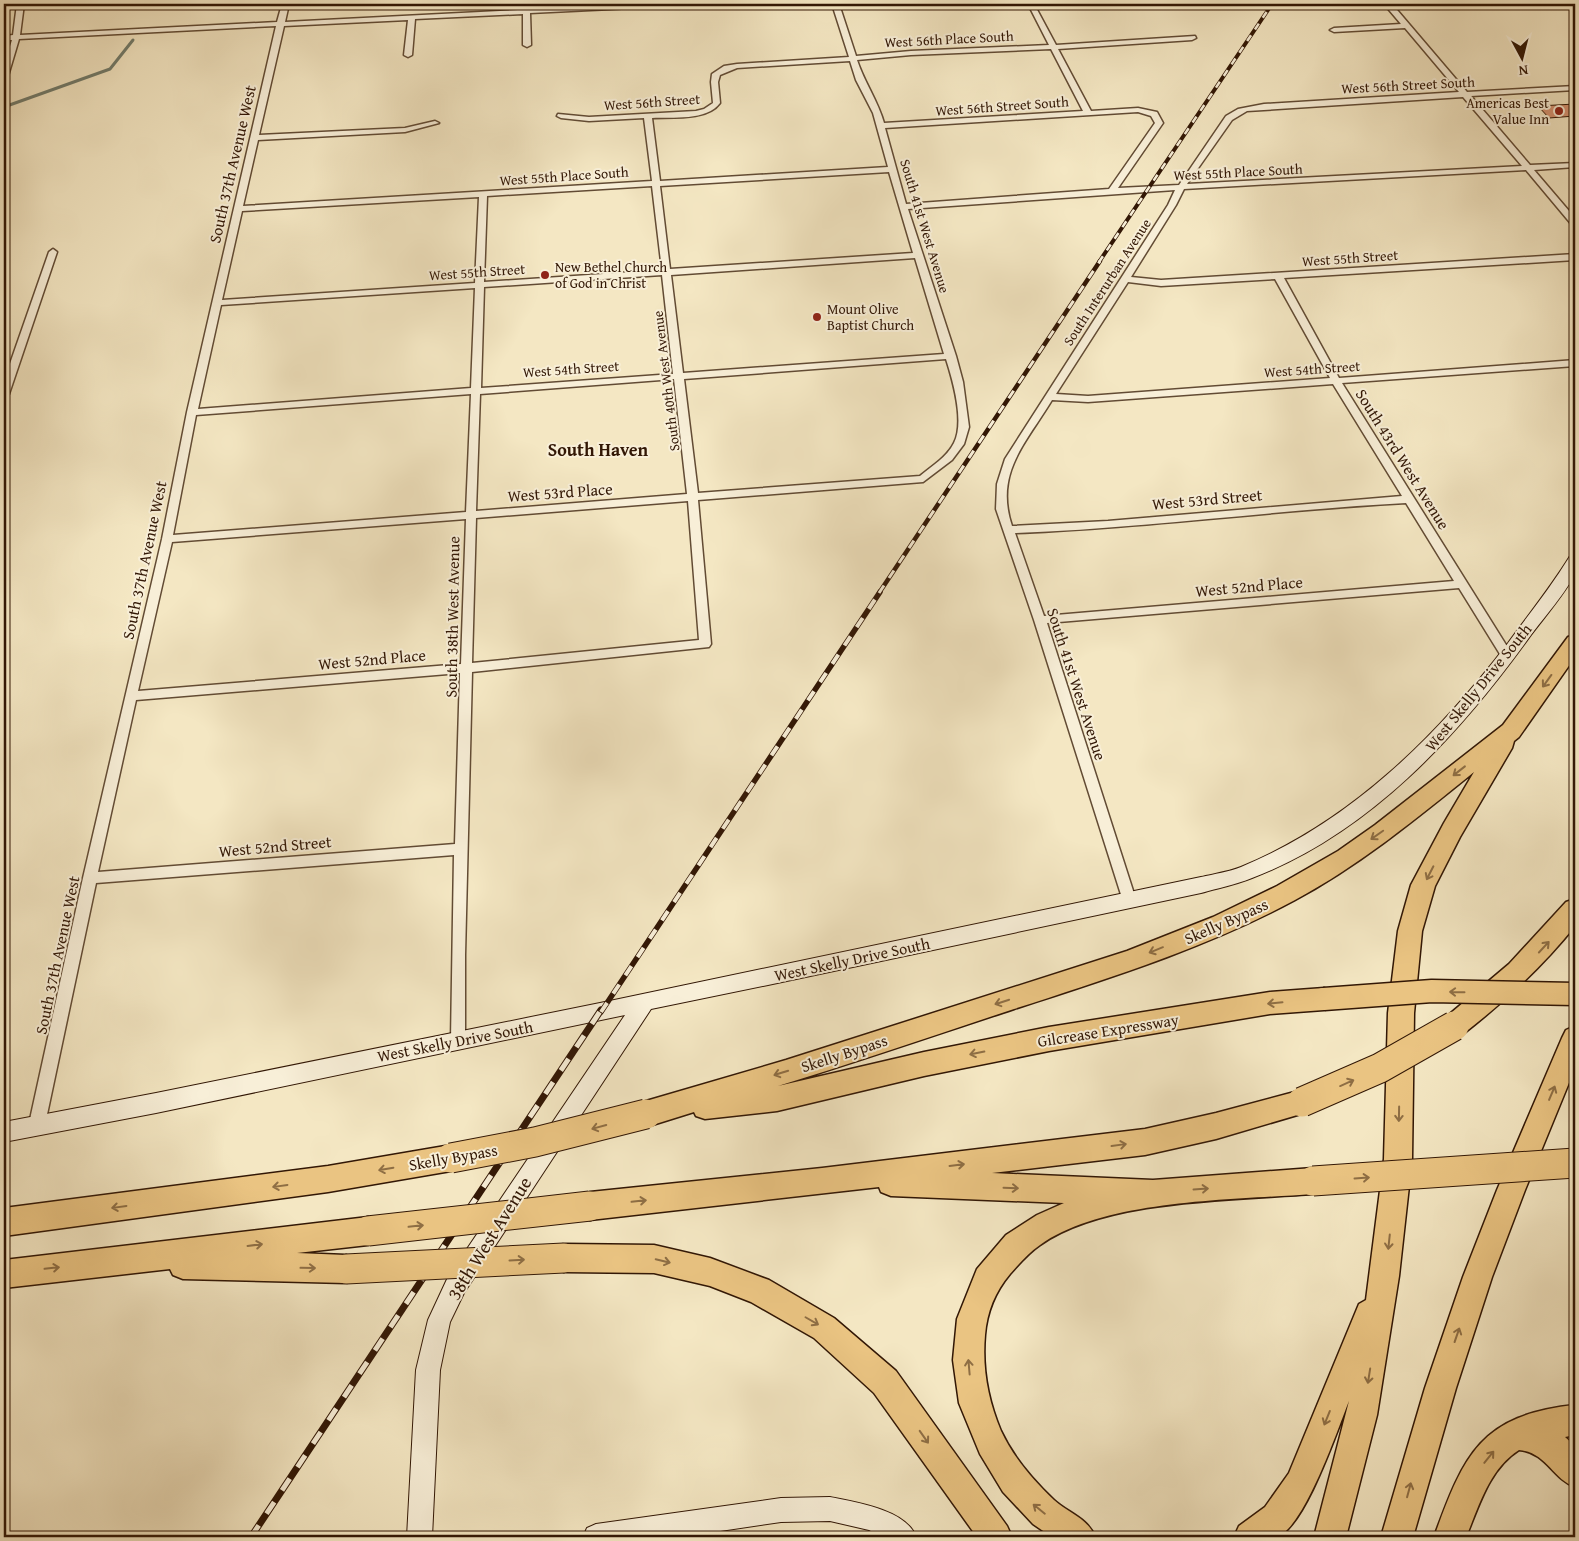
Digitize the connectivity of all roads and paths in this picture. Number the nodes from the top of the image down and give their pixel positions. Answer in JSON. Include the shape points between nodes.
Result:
{"nodes":[{"id":1,"x":20,"y":4,"type":"edge"},
{"id":2,"x":285,"y":4,"type":"edge"},
{"id":3,"x":673,"y":4,"type":"edge"},
{"id":4,"x":835,"y":4,"type":"edge"},
{"id":5,"x":1031,"y":4,"type":"edge"},
{"id":6,"x":1388,"y":4,"type":"edge"},
{"id":7,"x":576,"y":6,"type":"edge"},
{"id":8,"x":526,"y":11,"type":"junction"},
{"id":9,"x":412,"y":17,"type":"junction"},
{"id":10,"x":281,"y":24,"type":"junction"},
{"id":11,"x":1407,"y":26,"type":"junction"},
{"id":12,"x":1334,"y":30,"type":"dead end"},
{"id":13,"x":4,"y":38,"type":"edge"},
{"id":14,"x":16,"y":38,"type":"junction"},
{"id":15,"x":1192,"y":38,"type":"dead end"},
{"id":16,"x":527,"y":45,"type":"dead end"},
{"id":17,"x":1054,"y":47,"type":"junction"},
{"id":18,"x":408,"y":56,"type":"dead end"},
{"id":19,"x":853,"y":59,"type":"junction"},
{"id":20,"x":4,"y":76,"type":"edge"},
{"id":21,"x":714,"y":80,"type":"joint"},
{"id":22,"x":1575,"y":88,"type":"edge"},
{"id":23,"x":1465,"y":94,"type":"junction"},
{"id":24,"x":1242,"y":109,"type":"joint"},
{"id":25,"x":1088,"y":112,"type":"junction"},
{"id":26,"x":561,"y":116,"type":"dead end"},
{"id":27,"x":648,"y":116,"type":"junction"},
{"id":28,"x":436,"y":123,"type":"dead end"},
{"id":29,"x":881,"y":126,"type":"junction"},
{"id":30,"x":253,"y":138,"type":"junction"},
{"id":31,"x":1575,"y":165,"type":"edge"},
{"id":32,"x":1530,"y":168,"type":"junction"},
{"id":33,"x":892,"y":169,"type":"junction"},
{"id":34,"x":657,"y":184,"type":"junction"},
{"id":35,"x":1181,"y":189,"type":"junction"},
{"id":36,"x":1112,"y":191,"type":"junction"},
{"id":37,"x":483,"y":195,"type":"junction"},
{"id":38,"x":903,"y":207,"type":"junction"},
{"id":39,"x":238,"y":209,"type":"junction"},
{"id":40,"x":1575,"y":223,"type":"edge"},
{"id":41,"x":53,"y":252,"type":"dead end"},
{"id":42,"x":919,"y":255,"type":"junction"},
{"id":43,"x":1575,"y":257,"type":"edge"},
{"id":44,"x":667,"y":273,"type":"junction"},
{"id":45,"x":1278,"y":276,"type":"junction"},
{"id":46,"x":1127,"y":279,"type":"junction"},
{"id":47,"x":479,"y":286,"type":"junction"},
{"id":48,"x":217,"y":303,"type":"junction"},
{"id":49,"x":951,"y":356,"type":"junction"},
{"id":50,"x":1575,"y":363,"type":"edge"},
{"id":51,"x":680,"y":376,"type":"junction"},
{"id":52,"x":1336,"y":381,"type":"junction"},
{"id":53,"x":475,"y":390,"type":"junction"},
{"id":54,"x":4,"y":394,"type":"edge"},
{"id":55,"x":1050,"y":397,"type":"junction"},
{"id":56,"x":192,"y":412,"type":"junction"},
{"id":57,"x":948,"y":458,"type":"joint"},
{"id":58,"x":1002,"y":476,"type":"joint"},
{"id":59,"x":693,"y":499,"type":"junction"},
{"id":60,"x":1410,"y":500,"type":"junction"},
{"id":61,"x":470,"y":515,"type":"junction"},
{"id":62,"x":1007,"y":530,"type":"junction"},
{"id":63,"x":167,"y":540,"type":"junction"},
{"id":64,"x":1575,"y":560,"type":"edge"},
{"id":65,"x":1461,"y":584,"type":"junction"},
{"id":66,"x":1040,"y":620,"type":"junction"},
{"id":67,"x":1575,"y":642,"type":"edge"},
{"id":68,"x":704,"y":644,"type":"joint"},
{"id":69,"x":1507,"y":656,"type":"junction"},
{"id":70,"x":467,"y":668,"type":"junction"},
{"id":71,"x":131,"y":696,"type":"junction"},
{"id":72,"x":1511,"y":731,"type":"junction"},
{"id":73,"x":462,"y":849,"type":"junction"},
{"id":74,"x":90,"y":878,"type":"junction"},
{"id":75,"x":1129,"y":900,"type":"junction"},
{"id":76,"x":1575,"y":909,"type":"edge"},
{"id":77,"x":1575,"y":994,"type":"edge"},
{"id":78,"x":645,"y":1001,"type":"junction"},
{"id":79,"x":1575,"y":1038,"type":"edge"},
{"id":80,"x":458,"y":1040,"type":"junction"},
{"id":81,"x":646,"y":1114,"type":"junction"},
{"id":82,"x":37,"y":1124,"type":"junction"},
{"id":83,"x":4,"y":1132,"type":"edge"},
{"id":84,"x":1575,"y":1163,"type":"edge"},
{"id":85,"x":822,"y":1181,"type":"junction"},
{"id":86,"x":1152,"y":1192,"type":"junction"},
{"id":87,"x":4,"y":1222,"type":"edge"},
{"id":88,"x":102,"y":1263,"type":"junction"},
{"id":89,"x":4,"y":1274,"type":"edge"},
{"id":90,"x":1385,"y":1276,"type":"junction"},
{"id":91,"x":1575,"y":1420,"type":"edge"},
{"id":92,"x":1514,"y":1434,"type":"junction"},
{"id":93,"x":1575,"y":1470,"type":"edge"},
{"id":94,"x":420,"y":1537,"type":"edge"},
{"id":95,"x":596,"y":1537,"type":"edge"},
{"id":96,"x":904,"y":1537,"type":"edge"},
{"id":97,"x":996,"y":1537,"type":"edge"},
{"id":98,"x":1079,"y":1537,"type":"edge"},
{"id":99,"x":1250,"y":1537,"type":"edge"},
{"id":100,"x":1330,"y":1537,"type":"edge"},
{"id":101,"x":1397,"y":1537,"type":"edge"},
{"id":102,"x":1450,"y":1537,"type":"edge"}],
"edges":[{"from":1,"to":14,"type":"street"},
{"from":2,"to":10,"type":"street","name":"South 37th Avenue West"},
{"from":3,"to":7,"type":"street"},
{"from":4,"to":19,"type":"street","name":"South 41st West Avenue"},
{"from":5,"to":17,"type":"street"},
{"from":6,"to":11,"type":"street"},
{"from":7,"to":8,"type":"street"},
{"from":8,"to":9,"type":"street","via":[[431,13]]},
{"from":8,"to":16,"type":"street"},
{"from":9,"to":10,"type":"street"},
{"from":9,"to":18,"type":"street"},
{"from":10,"to":14,"type":"street"},
{"from":10,"to":30,"type":"street","name":"South 37th Avenue West"},
{"from":11,"to":12,"type":"street"},
{"from":11,"to":23,"type":"street"},
{"from":13,"to":14,"type":"street"},
{"from":14,"to":20,"type":"street"},
{"from":15,"to":17,"type":"street","name":"West 56th Place South"},
{"from":17,"to":19,"type":"street","name":"West 56th Place South","via":[[911,53]]},
{"from":17,"to":25,"type":"street"},
{"from":19,"to":21,"type":"street","name":"West 56th Place South","via":[[737,66],[720,71]]},
{"from":19,"to":29,"type":"street","name":"South 41st West Avenue"},
{"from":21,"to":27,"type":"street","name":"West 56th Street","via":[[718,100],[711,110]]},
{"from":22,"to":23,"type":"street","name":"West 56th Street South"},
{"from":23,"to":24,"type":"street","name":"West 56th Street South"},
{"from":23,"to":32,"type":"street"},
{"from":24,"to":35,"type":"street","name":"South Interurban Avenue","via":[[1229,118]]},
{"from":25,"to":29,"type":"street","name":"West 56th Street South"},
{"from":25,"to":36,"type":"street","name":"West 56th Street South","via":[[1138,110],[1154,114],[1159,123]]},
{"from":26,"to":27,"type":"street","name":"West 56th Street","via":[[589,119]]},
{"from":27,"to":34,"type":"street","name":"South 40th West Avenue"},
{"from":28,"to":30,"type":"street","via":[[405,130]]},
{"from":29,"to":33,"type":"street","name":"South 41st West Avenue"},
{"from":30,"to":39,"type":"street","name":"South 37th Avenue West"},
{"from":31,"to":32,"type":"street","name":"West 55th Place South"},
{"from":32,"to":35,"type":"street","name":"West 55th Place South"},
{"from":32,"to":40,"type":"street"},
{"from":33,"to":34,"type":"street","name":"West 55th Place South"},
{"from":33,"to":38,"type":"street","name":"South 41st West Avenue"},
{"from":34,"to":37,"type":"street","name":"West 55th Place South"},
{"from":34,"to":44,"type":"street","name":"South 40th West Avenue"},
{"from":35,"to":36,"type":"street","name":"West 55th Place South"},
{"from":35,"to":46,"type":"street","name":"South Interurban Avenue"},
{"from":36,"to":38,"type":"street","name":"West 55th Place South"},
{"from":37,"to":39,"type":"street","name":"West 55th Place South"},
{"from":37,"to":47,"type":"street","name":"South 38th West Avenue"},
{"from":38,"to":42,"type":"street","name":"South 41st West Avenue"},
{"from":39,"to":48,"type":"street","name":"South 37th Avenue West"},
{"from":41,"to":54,"type":"street"},
{"from":42,"to":44,"type":"street","name":"West 55th Street"},
{"from":42,"to":49,"type":"street","name":"South 41st West Avenue"},
{"from":43,"to":45,"type":"street","name":"West 55th Street"},
{"from":44,"to":47,"type":"street","name":"West 55th Street"},
{"from":44,"to":51,"type":"street","name":"South 40th West Avenue"},
{"from":45,"to":46,"type":"street","name":"West 55th Street","via":[[1161,283]]},
{"from":45,"to":52,"type":"street","name":"South 43rd West Avenue"},
{"from":46,"to":55,"type":"street","name":"South Interurban Avenue"},
{"from":47,"to":48,"type":"street","name":"West 55th Street"},
{"from":47,"to":53,"type":"street","name":"South 38th West Avenue"},
{"from":48,"to":56,"type":"street","name":"South 37th Avenue West"},
{"from":49,"to":51,"type":"street","name":"West 54th Street"},
{"from":49,"to":57,"type":"street","name":"South 41st West Avenue","via":[[964,427],[959,444]]},
{"from":50,"to":52,"type":"street","name":"West 54th Street"},
{"from":51,"to":53,"type":"street","name":"West 54th Street"},
{"from":51,"to":59,"type":"street","name":"South 40th West Avenue"},
{"from":52,"to":55,"type":"street","name":"West 54th Street","via":[[1088,399]]},
{"from":52,"to":60,"type":"street","name":"South 43rd West Avenue"},
{"from":53,"to":56,"type":"street","name":"West 54th Street"},
{"from":53,"to":61,"type":"street","name":"South 38th West Avenue"},
{"from":55,"to":58,"type":"street","name":"South Interurban Avenue"},
{"from":56,"to":63,"type":"street","name":"South 37th Avenue West"},
{"from":57,"to":59,"type":"street","name":"West 53rd Place","via":[[923,479]]},
{"from":58,"to":62,"type":"street","name":"South 41st West Avenue","via":[[1000,497]]},
{"from":59,"to":61,"type":"street","name":"West 53rd Place"},
{"from":59,"to":68,"type":"street","name":"South 40th West Avenue"},
{"from":60,"to":62,"type":"street","name":"West 53rd Street"},
{"from":60,"to":65,"type":"street","name":"South 43rd West Avenue"},
{"from":61,"to":63,"type":"street","name":"West 53rd Place"},
{"from":61,"to":70,"type":"street","name":"South 38th West Avenue"},
{"from":62,"to":66,"type":"street","name":"South 41st West Avenue"},
{"from":63,"to":71,"type":"street","name":"South 37th Avenue West"},
{"from":64,"to":69,"type":"street","name":"West Skelly Drive South"},
{"from":65,"to":66,"type":"street","name":"West 52nd Place"},
{"from":65,"to":69,"type":"street","name":"South 43rd West Avenue"},
{"from":66,"to":75,"type":"street","name":"South 41st West Avenue"},
{"from":67,"to":72,"type":"highway","name":"Skelly Bypass","one_way":true},
{"from":68,"to":70,"type":"street","name":"West 52nd Place"},
{"from":69,"to":75,"type":"street","name":"West Skelly Drive South","via":[[1457,719],[1424,754],[1341,822],[1246,873],[1201,886]]},
{"from":70,"to":71,"type":"street","name":"West 52nd Place"},
{"from":70,"to":73,"type":"street","name":"South 38th West Avenue"},
{"from":71,"to":74,"type":"street","name":"South 37th Avenue West"},
{"from":72,"to":81,"type":"highway","name":"Skelly Bypass","one_way":true,"via":[[1346,858],[1286,893],[1222,924],[1132,960]]},
{"from":72,"to":90,"type":"highway","one_way":true,"via":[[1423,885],[1410,931],[1402,1013],[1398,1159]]},
{"from":73,"to":74,"type":"street","name":"West 52nd Street"},
{"from":73,"to":80,"type":"street","name":"South 38th West Avenue"},
{"from":74,"to":82,"type":"street","name":"South 37th Avenue West"},
{"from":75,"to":78,"type":"street","name":"West Skelly Drive South"},
{"from":85,"to":76,"type":"highway","one_way":true,"bridge":true,"via":[[1145,1142],[1302,1102],[1389,1064],[1454,1026],[1525,966]]},
{"from":77,"to":81,"type":"highway","name":"Gilcrease Expressway","one_way":true,"bridge":true,"via":[[1432,991],[1270,1003],[1049,1039],[924,1064],[777,1099]]},
{"from":78,"to":80,"type":"street","name":"West Skelly Drive South"},
{"from":78,"to":94,"type":"street","name":"38th West Avenue","via":[[456,1284],[439,1320],[428,1370]]},
{"from":101,"to":79,"type":"highway","one_way":true,"via":[[1457,1335],[1508,1197]]},
{"from":80,"to":82,"type":"street","name":"West Skelly Drive South","via":[[156,1103]]},
{"from":81,"to":87,"type":"highway","name":"Skelly Bypass","one_way":true,"bridge":true,"via":[[535,1142],[328,1179]]},
{"from":82,"to":83,"type":"street","name":"West Skelly Drive South"},
{"from":86,"to":84,"type":"highway","one_way":true,"bridge":true},
{"from":85,"to":86,"type":"highway","one_way":true},
{"from":88,"to":85,"type":"highway","one_way":true,"bridge":true},
{"from":98,"to":86,"type":"highway","one_way":true,"via":[[1035,1506],[1010,1477],[994,1450],[975,1404],[968,1366],[970,1328],[978,1298],[992,1271],[1016,1245],[1047,1224],[1077,1212]]},
{"from":89,"to":88,"type":"highway","one_way":true},
{"from":88,"to":97,"type":"highway","one_way":true,"bridge":true,"via":[[346,1268],[564,1258],[654,1260],[710,1272],[759,1290],[824,1328],[885,1382]]},
{"from":90,"to":99,"type":"highway","one_way":true,"via":[[1300,1484],[1276,1518]]},
{"from":90,"to":100,"type":"highway","one_way":true,"via":[[1362,1416]]},
{"from":91,"to":92,"type":"highway"},
{"from":92,"to":93,"type":"highway","via":[[1526,1434],[1553,1447]]},
{"from":102,"to":92,"type":"highway","one_way":true,"via":[[1481,1468],[1492,1452]]},
{"from":95,"to":96,"type":"street","via":[[781,1510],[830,1509],[874,1518]]}]}
